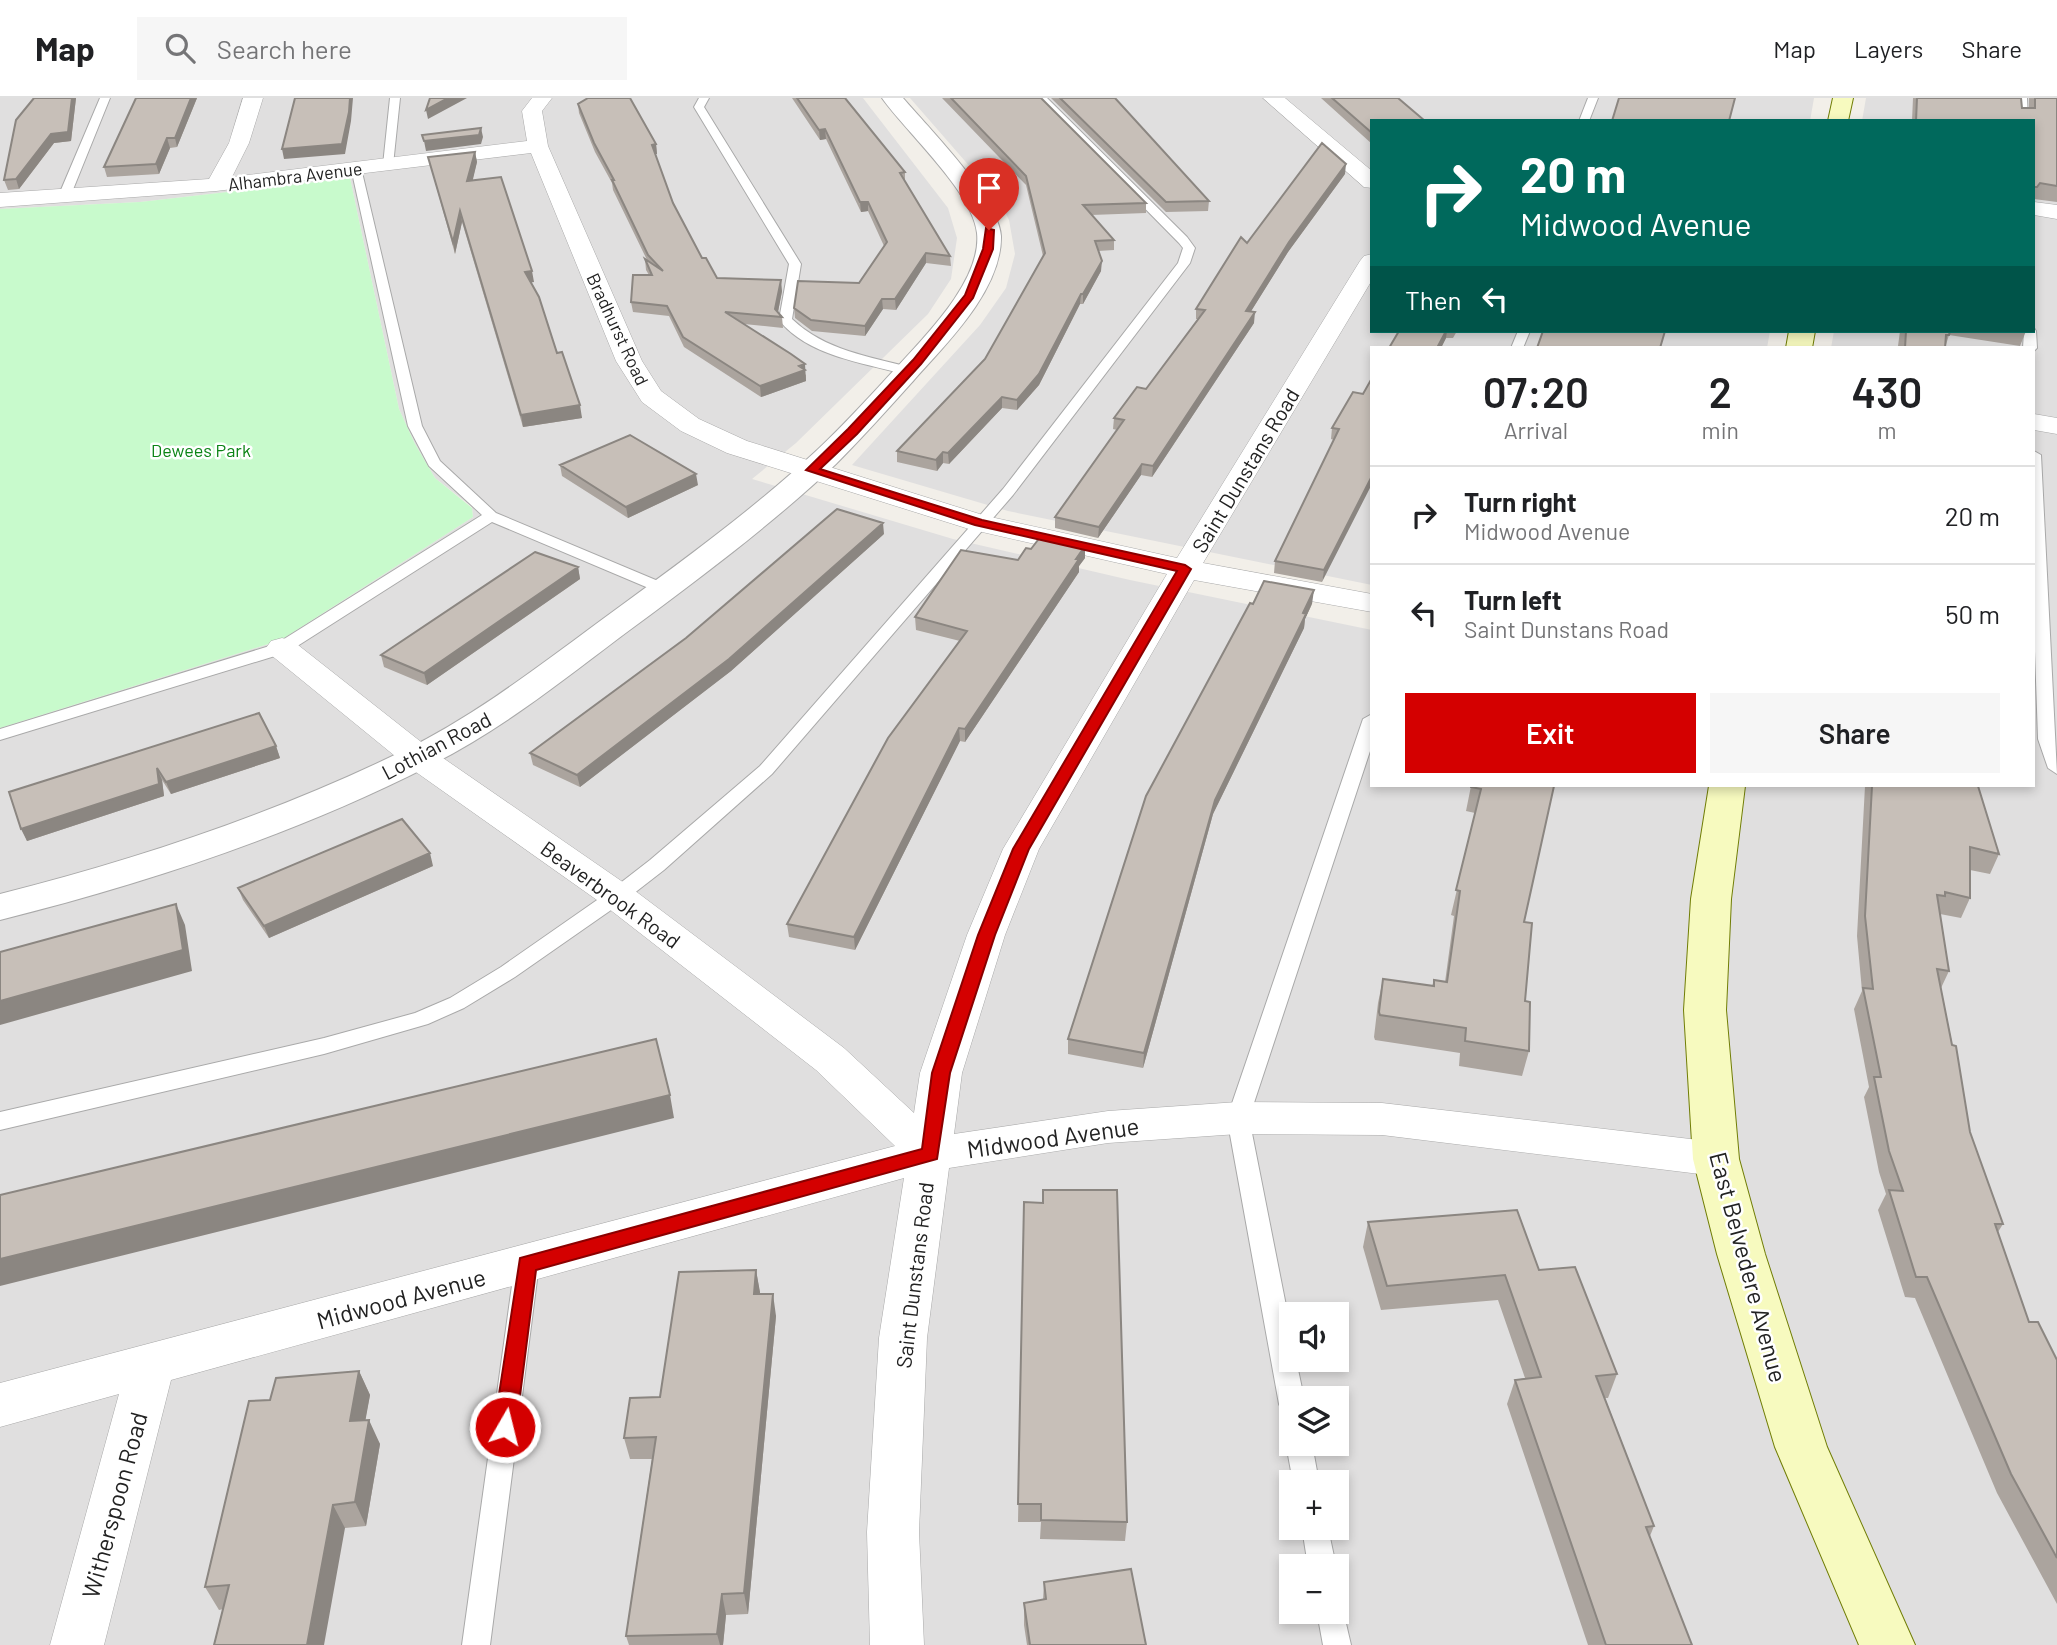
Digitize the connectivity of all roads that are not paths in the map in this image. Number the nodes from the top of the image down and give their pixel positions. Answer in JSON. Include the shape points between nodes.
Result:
{"nodes":[{"id":1,"x":105,"y":98,"type":"edge"},
{"id":2,"x":253,"y":98,"type":"edge"},
{"id":3,"x":395,"y":98,"type":"edge"},
{"id":4,"x":542,"y":98,"type":"edge"},
{"id":5,"x":704,"y":98,"type":"edge"},
{"id":6,"x":892,"y":98,"type":"edge"},
{"id":7,"x":1041,"y":98,"type":"edge"},
{"id":8,"x":1273,"y":98,"type":"edge"},
{"id":9,"x":1592,"y":98,"type":"edge"},
{"id":10,"x":1843,"y":98,"type":"edge"},
{"id":11,"x":2022,"y":98,"type":"edge"},
{"id":12,"x":1585,"y":119,"type":"edge"},
{"id":13,"x":1838,"y":119,"type":"edge"},
{"id":14,"x":2023,"y":119,"type":"edge"},
{"id":15,"x":538,"y":146,"type":"junction"},
{"id":16,"x":388,"y":165,"type":"junction"},
{"id":17,"x":356,"y":168,"type":"junction"},
{"id":18,"x":1370,"y":180,"type":"edge"},
{"id":19,"x":216,"y":185,"type":"junction"},
{"id":20,"x":64,"y":197,"type":"junction"},
{"id":21,"x":0,"y":200,"type":"edge"},
{"id":22,"x":2035,"y":209,"type":"edge"},
{"id":23,"x":2057,"y":212,"type":"edge"},
{"id":24,"x":1370,"y":264,"type":"edge"},
{"id":25,"x":908,"y":371,"type":"junction"},
{"id":26,"x":2035,"y":422,"type":"edge"},
{"id":27,"x":2057,"y":426,"type":"edge"},
{"id":28,"x":812,"y":470,"type":"junction"},
{"id":29,"x":2035,"y":479,"type":"edge"},
{"id":30,"x":491,"y":516,"type":"junction"},
{"id":31,"x":979,"y":523,"type":"junction"},
{"id":32,"x":1185,"y":569,"type":"junction"},
{"id":33,"x":664,"y":589,"type":"junction"},
{"id":34,"x":1370,"y":603,"type":"edge"},
{"id":35,"x":282,"y":648,"type":"junction"},
{"id":36,"x":1370,"y":725,"type":"edge"},
{"id":37,"x":0,"y":735,"type":"edge"},
{"id":38,"x":2046,"y":739,"type":"edge"},
{"id":39,"x":418,"y":757,"type":"junction"},
{"id":40,"x":2057,"y":768,"type":"edge"},
{"id":41,"x":1727,"y":787,"type":"edge"},
{"id":42,"x":617,"y":896,"type":"junction"},
{"id":43,"x":0,"y":907,"type":"edge"},
{"id":44,"x":1238,"y":1118,"type":"junction"},
{"id":45,"x":0,"y":1121,"type":"edge"},
{"id":46,"x":930,"y":1154,"type":"junction"},
{"id":47,"x":1716,"y":1159,"type":"junction"},
{"id":48,"x":527,"y":1264,"type":"junction"},
{"id":49,"x":151,"y":1365,"type":"junction"},
{"id":50,"x":1289,"y":1386,"type":"edge"},
{"id":51,"x":0,"y":1405,"type":"edge"},
{"id":52,"x":1333,"y":1624,"type":"edge"},
{"id":53,"x":78,"y":1645,"type":"edge"},
{"id":54,"x":476,"y":1645,"type":"edge"},
{"id":55,"x":897,"y":1645,"type":"edge"},
{"id":56,"x":1337,"y":1645,"type":"edge"},
{"id":57,"x":1887,"y":1645,"type":"edge"}],
"edges":[{"from":1,"to":20,"type":"lane"},
{"from":2,"to":19,"type":"street","via":[[234,157]]},
{"from":3,"to":16,"type":"lane"},
{"from":4,"to":15,"type":"street","via":[[532,111]]},
{"from":5,"to":25,"type":"lane","via":[[699,107],[795,264],[785,320],[797,334],[821,345]]},
{"from":6,"to":25,"type":"street","name":"Lothian Road","via":[[979,205],[989,230],[988,249],[970,296]]},
{"from":7,"to":31,"type":"lane","via":[[1189,248],[1173,280]]},
{"from":8,"to":18,"type":"street"},
{"from":9,"to":12,"type":"lane"},
{"from":10,"to":13,"type":"main road"},
{"from":11,"to":14,"type":"lane"},
{"from":15,"to":16,"type":"street","name":"Alhambra Avenue"},
{"from":15,"to":28,"type":"street","name":"Bradhurst Road","via":[[629,361],[651,396],[690,425],[737,447]]},
{"from":16,"to":17,"type":"street","name":"Alhambra Avenue"},
{"from":17,"to":19,"type":"street","name":"Alhambra Avenue"},
{"from":17,"to":30,"type":"lane","via":[[415,426],[434,463]]},
{"from":19,"to":20,"type":"street","name":"Alhambra Avenue"},
{"from":20,"to":21,"type":"street","name":"Alhambra Avenue"},
{"from":22,"to":23,"type":"street"},
{"from":24,"to":32,"type":"street","name":"Saint Dunstans Road"},
{"from":25,"to":28,"type":"street","name":"Lothian Road"},
{"from":26,"to":27,"type":"street"},
{"from":28,"to":31,"type":"street","name":"Bradhurst Road"},
{"from":28,"to":33,"type":"street","name":"Lothian Road"},
{"from":29,"to":38,"type":"lane"},
{"from":30,"to":33,"type":"lane"},
{"from":30,"to":35,"type":"lane"},
{"from":31,"to":32,"type":"street","name":"Bradhurst Road"},
{"from":31,"to":42,"type":"lane","via":[[766,770]]},
{"from":32,"to":34,"type":"street","name":"Bradhurst Road"},
{"from":32,"to":46,"type":"street","name":"Saint Dunstans Road","via":[[1021,849],[986,935],[941,1073]]},
{"from":33,"to":39,"type":"street","name":"Lothian Road","via":[[507,706]]},
{"from":35,"to":37,"type":"lane"},
{"from":35,"to":39,"type":"street","name":"Beaverbrook Road"},
{"from":36,"to":44,"type":"lane"},
{"from":38,"to":40,"type":"lane"},
{"from":39,"to":42,"type":"street","name":"Beaverbrook Road"},
{"from":39,"to":43,"type":"street","name":"Lothian Road","via":[[221,840]]},
{"from":41,"to":47,"type":"main road","name":"East Belvedere Avenue","via":[[1711,899],[1705,1010]]},
{"from":42,"to":45,"type":"lane","via":[[508,972],[421,1019]]},
{"from":42,"to":46,"type":"street","name":"Beaverbrook Road","via":[[830,1059]]},
{"from":44,"to":46,"type":"street","name":"Midwood Avenue","via":[[1108,1127]]},
{"from":44,"to":47,"type":"street","name":"Midwood Avenue","via":[[1382,1118]]},
{"from":44,"to":50,"type":"lane"},
{"from":46,"to":48,"type":"street","name":"Midwood Avenue"},
{"from":46,"to":55,"type":"street","name":"Saint Dunstans Road","via":[[904,1338],[893,1532]]},
{"from":47,"to":57,"type":"main road","name":"East Belvedere Avenue","via":[[1801,1447]]},
{"from":48,"to":49,"type":"street","name":"Midwood Avenue"},
{"from":48,"to":54,"type":"lane"},
{"from":49,"to":51,"type":"street","name":"Midwood Avenue"},
{"from":49,"to":53,"type":"street","name":"Witherspoon Road"},
{"from":52,"to":56,"type":"lane"}]}
